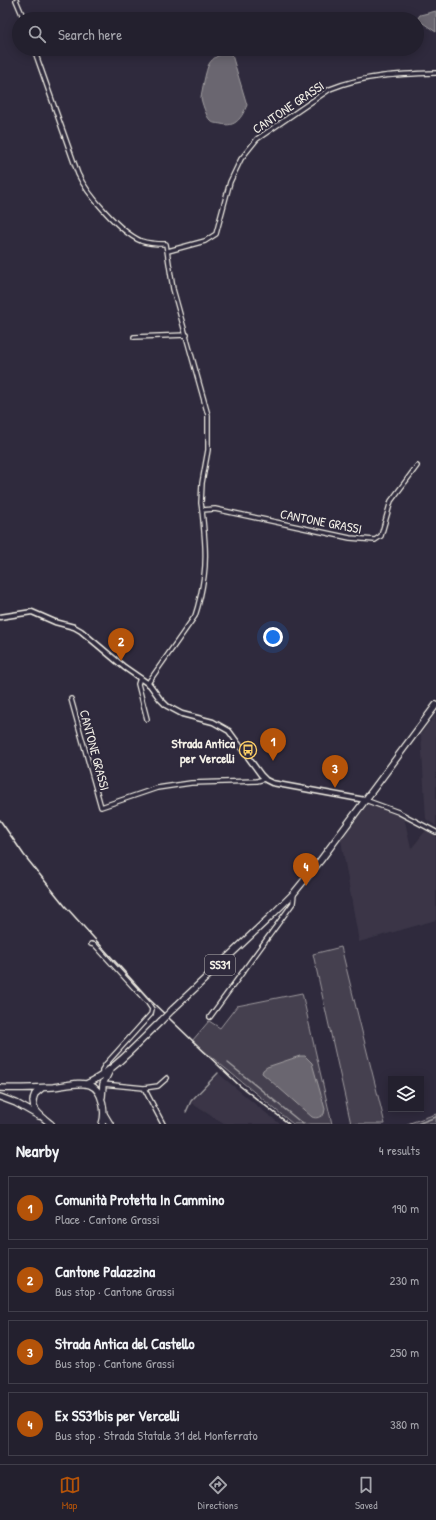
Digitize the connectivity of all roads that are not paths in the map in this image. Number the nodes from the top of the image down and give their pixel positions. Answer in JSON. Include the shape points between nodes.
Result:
{"nodes":[{"id":1,"x":16,"y":0,"type":"edge"},
{"id":2,"x":21,"y":12,"type":"edge"},
{"id":3,"x":36,"y":56,"type":"edge"},
{"id":4,"x":436,"y":73,"type":"edge"},
{"id":5,"x":168,"y":251,"type":"junction"},
{"id":6,"x":187,"y":335,"type":"junction"},
{"id":7,"x":134,"y":337,"type":"dead end"},
{"id":8,"x":417,"y":466,"type":"dead end"},
{"id":9,"x":202,"y":510,"type":"junction"},
{"id":10,"x":0,"y":617,"type":"edge"},
{"id":11,"x":140,"y":678,"type":"junction"},
{"id":12,"x":148,"y":683,"type":"junction"},
{"id":13,"x":71,"y":699,"type":"dead end"},
{"id":14,"x":436,"y":705,"type":"edge"},
{"id":15,"x":147,"y":718,"type":"dead end"},
{"id":16,"x":264,"y":779,"type":"junction"},
{"id":17,"x":365,"y":800,"type":"junction"},
{"id":18,"x":436,"y":832,"type":"edge"},
{"id":19,"x":294,"y":893,"type":"junction"},
{"id":20,"x":91,"y":944,"type":"dead end"},
{"id":21,"x":210,"y":1017,"type":"dead end"},
{"id":22,"x":112,"y":1067,"type":"junction"},
{"id":23,"x":102,"y":1075,"type":"junction"},
{"id":24,"x":167,"y":1078,"type":"dead end"},
{"id":25,"x":103,"y":1083,"type":"junction"},
{"id":26,"x":86,"y":1084,"type":"junction"},
{"id":27,"x":44,"y":1087,"type":"junction"},
{"id":28,"x":0,"y":1088,"type":"edge"},
{"id":29,"x":144,"y":1088,"type":"junction"},
{"id":30,"x":0,"y":1097,"type":"edge"},
{"id":31,"x":102,"y":1100,"type":"junction"},
{"id":32,"x":103,"y":1112,"type":"junction"},
{"id":33,"x":42,"y":1117,"type":"junction"},
{"id":34,"x":162,"y":1123,"type":"edge"},
{"id":35,"x":52,"y":1124,"type":"edge"},
{"id":36,"x":102,"y":1124,"type":"edge"},
{"id":37,"x":110,"y":1124,"type":"edge"}],
"edges":[{"from":1,"to":2,"type":"street"},
{"from":3,"to":5,"type":"street","via":[[83,185],[133,237],[148,243],[166,244]]},
{"from":4,"to":5,"type":"street","name":"CANTONE GRASSI","via":[[378,76],[342,84],[324,94],[257,139],[241,159],[230,182],[216,234],[205,241]]},
{"from":5,"to":6,"type":"street","via":[[174,289]]},
{"from":6,"to":7,"type":"street"},
{"from":6,"to":9,"type":"street","via":[[208,415],[208,450],[202,483]]},
{"from":8,"to":9,"type":"street","name":"CANTONE GRASSI","via":[[391,501],[381,536],[375,540],[350,538],[215,508]]},
{"from":9,"to":12,"type":"street","via":[[204,576],[195,616]]},
{"from":10,"to":11,"type":"street","via":[[32,612],[74,627]]},
{"from":11,"to":12,"type":"street"},
{"from":11,"to":15,"type":"street","via":[[138,684]]},
{"from":12,"to":16,"type":"street","via":[[172,709],[213,722],[229,731]]},
{"from":13,"to":16,"type":"street","name":"CANTONE GRASSI","via":[[101,806],[157,788],[191,783]]},
{"from":14,"to":17,"type":"main road","number":"SS31"},
{"from":16,"to":17,"type":"street","name":"CANTONE GRASSI","via":[[272,783]]},
{"from":17,"to":18,"type":"street","via":[[398,812]]},
{"from":17,"to":19,"type":"main road","number":"SS31"},
{"from":19,"to":21,"type":"street","via":[[293,903]]},
{"from":19,"to":22,"type":"main road","number":"SS31","bridge":true},
{"from":20,"to":23,"type":"street","via":[[95,945],[152,1009],[151,1014],[106,1064]]},
{"from":22,"to":23,"type":"main road","number":"SS31"},
{"from":22,"to":25,"type":"main road","number":"SS31"},
{"from":23,"to":25,"type":"street"},
{"from":23,"to":26,"type":"main road","number":"SS31"},
{"from":24,"to":29,"type":"street","via":[[158,1086]]},
{"from":25,"to":29,"type":"street"},
{"from":25,"to":31,"type":"main road","number":"SS31"},
{"from":26,"to":27,"type":"main road"},
{"from":26,"to":31,"type":"main road","via":[[95,1088]]},
{"from":27,"to":28,"type":"main road"},
{"from":27,"to":33,"type":"main road","via":[[37,1090],[32,1101]]},
{"from":29,"to":34,"type":"street"},
{"from":30,"to":33,"type":"main road"},
{"from":31,"to":32,"type":"main road"},
{"from":32,"to":36,"type":"main road"},
{"from":32,"to":37,"type":"main road"},
{"from":33,"to":35,"type":"main road"}]}
